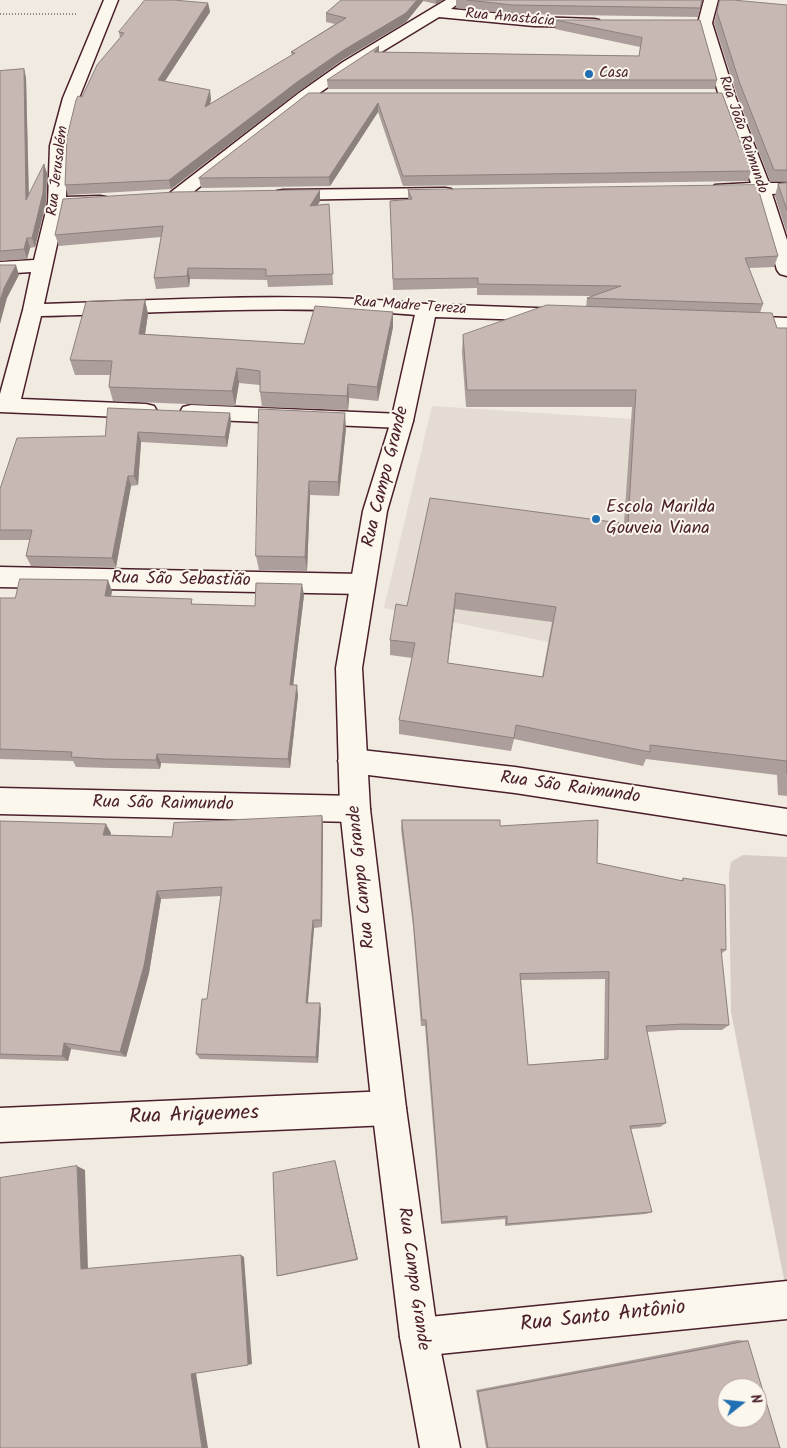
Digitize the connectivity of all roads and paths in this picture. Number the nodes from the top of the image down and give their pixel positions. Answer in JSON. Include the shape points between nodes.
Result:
{"nodes":[{"id":1,"x":456,"y":0,"type":"edge"},
{"id":2,"x":711,"y":0,"type":"edge"},
{"id":3,"x":108,"y":7,"type":"edge"},
{"id":4,"x":434,"y":12,"type":"junction"},
{"id":5,"x":0,"y":14,"type":"edge"},
{"id":6,"x":606,"y":23,"type":"edge"},
{"id":7,"x":686,"y":23,"type":"edge"},
{"id":8,"x":705,"y":23,"type":"junction"},
{"id":9,"x":305,"y":96,"type":"junction"},
{"id":10,"x":335,"y":96,"type":"edge"},
{"id":11,"x":708,"y":96,"type":"edge"},
{"id":12,"x":727,"y":96,"type":"junction"},
{"id":13,"x":787,"y":188,"type":"edge"},
{"id":14,"x":762,"y":189,"type":"junction"},
{"id":15,"x":702,"y":190,"type":"edge"},
{"id":16,"x":464,"y":192,"type":"edge"},
{"id":17,"x":266,"y":195,"type":"edge"},
{"id":18,"x":177,"y":196,"type":"junction"},
{"id":19,"x":207,"y":196,"type":"edge"},
{"id":20,"x":159,"y":197,"type":"edge"},
{"id":21,"x":122,"y":200,"type":"edge"},
{"id":22,"x":57,"y":203,"type":"junction"},
{"id":23,"x":42,"y":265,"type":"junction"},
{"id":24,"x":0,"y":268,"type":"edge"},
{"id":25,"x":787,"y":270,"type":"edge"},
{"id":26,"x":33,"y":310,"type":"junction"},
{"id":27,"x":426,"y":310,"type":"junction"},
{"id":28,"x":583,"y":316,"type":"edge"},
{"id":29,"x":719,"y":321,"type":"edge"},
{"id":30,"x":787,"y":324,"type":"edge"},
{"id":31,"x":4,"y":405,"type":"edge"},
{"id":32,"x":402,"y":421,"type":"junction"},
{"id":33,"x":0,"y":577,"type":"edge"},
{"id":34,"x":362,"y":584,"type":"junction"},
{"id":35,"x":352,"y":761,"type":"junction"},
{"id":36,"x":0,"y":801,"type":"edge"},
{"id":37,"x":355,"y":809,"type":"junction"},
{"id":38,"x":787,"y":822,"type":"edge"},
{"id":39,"x":389,"y":1108,"type":"junction"},
{"id":40,"x":0,"y":1125,"type":"edge"},
{"id":41,"x":787,"y":1300,"type":"edge"},
{"id":42,"x":419,"y":1337,"type":"junction"},
{"id":43,"x":440,"y":1448,"type":"edge"}],
"edges":[{"from":1,"to":4,"type":"street"},
{"from":2,"to":8,"type":"street"},
{"from":3,"to":5,"type":"path"},
{"from":3,"to":22,"type":"street","name":"Rua Jerusalém","via":[[71,98],[59,146]]},
{"from":4,"to":6,"type":"street","name":"Rua Anastácia","via":[[490,19]]},
{"from":4,"to":9,"type":"street"},
{"from":7,"to":8,"type":"street"},
{"from":8,"to":12,"type":"street","name":"Rua João Raimundo"},
{"from":9,"to":10,"type":"street"},
{"from":9,"to":18,"type":"street"},
{"from":11,"to":12,"type":"street"},
{"from":12,"to":14,"type":"street","name":"Rua João Raimundo"},
{"from":13,"to":14,"type":"street"},
{"from":14,"to":15,"type":"street"},
{"from":14,"to":25,"type":"street","name":"Rua João Raimundo"},
{"from":16,"to":17,"type":"street"},
{"from":18,"to":19,"type":"street"},
{"from":18,"to":20,"type":"street"},
{"from":21,"to":22,"type":"street"},
{"from":22,"to":23,"type":"street","name":"Rua Jerusalém"},
{"from":23,"to":24,"type":"street"},
{"from":23,"to":26,"type":"street","name":"Rua Jerusalém"},
{"from":26,"to":27,"type":"street","name":"Rua Madre Tereza","via":[[318,303]]},
{"from":26,"to":31,"type":"street","name":"Rua Jerusalém"},
{"from":27,"to":28,"type":"street","name":"Rua Madre Tereza"},
{"from":27,"to":32,"type":"street","name":"Rua Campo Grande"},
{"from":29,"to":30,"type":"street"},
{"from":31,"to":32,"type":"street"},
{"from":32,"to":34,"type":"street","name":"Rua Campo Grande","via":[[375,511]]},
{"from":33,"to":34,"type":"street","name":"Rua São Sebastião"},
{"from":34,"to":35,"type":"street","name":"Rua Campo Grande","via":[[349,668]]},
{"from":35,"to":37,"type":"street","name":"Rua Campo Grande"},
{"from":35,"to":38,"type":"street","name":"Rua São Raimundo","via":[[514,780]]},
{"from":36,"to":37,"type":"street","name":"Rua São Raimundo"},
{"from":37,"to":39,"type":"street","name":"Rua Campo Grande"},
{"from":39,"to":40,"type":"street","name":"Rua Ariquemes"},
{"from":39,"to":42,"type":"street","name":"Rua Campo Grande"},
{"from":41,"to":42,"type":"street","name":"Rua Santo Antônio"},
{"from":42,"to":43,"type":"street","name":"Rua Campo Grande"}]}
